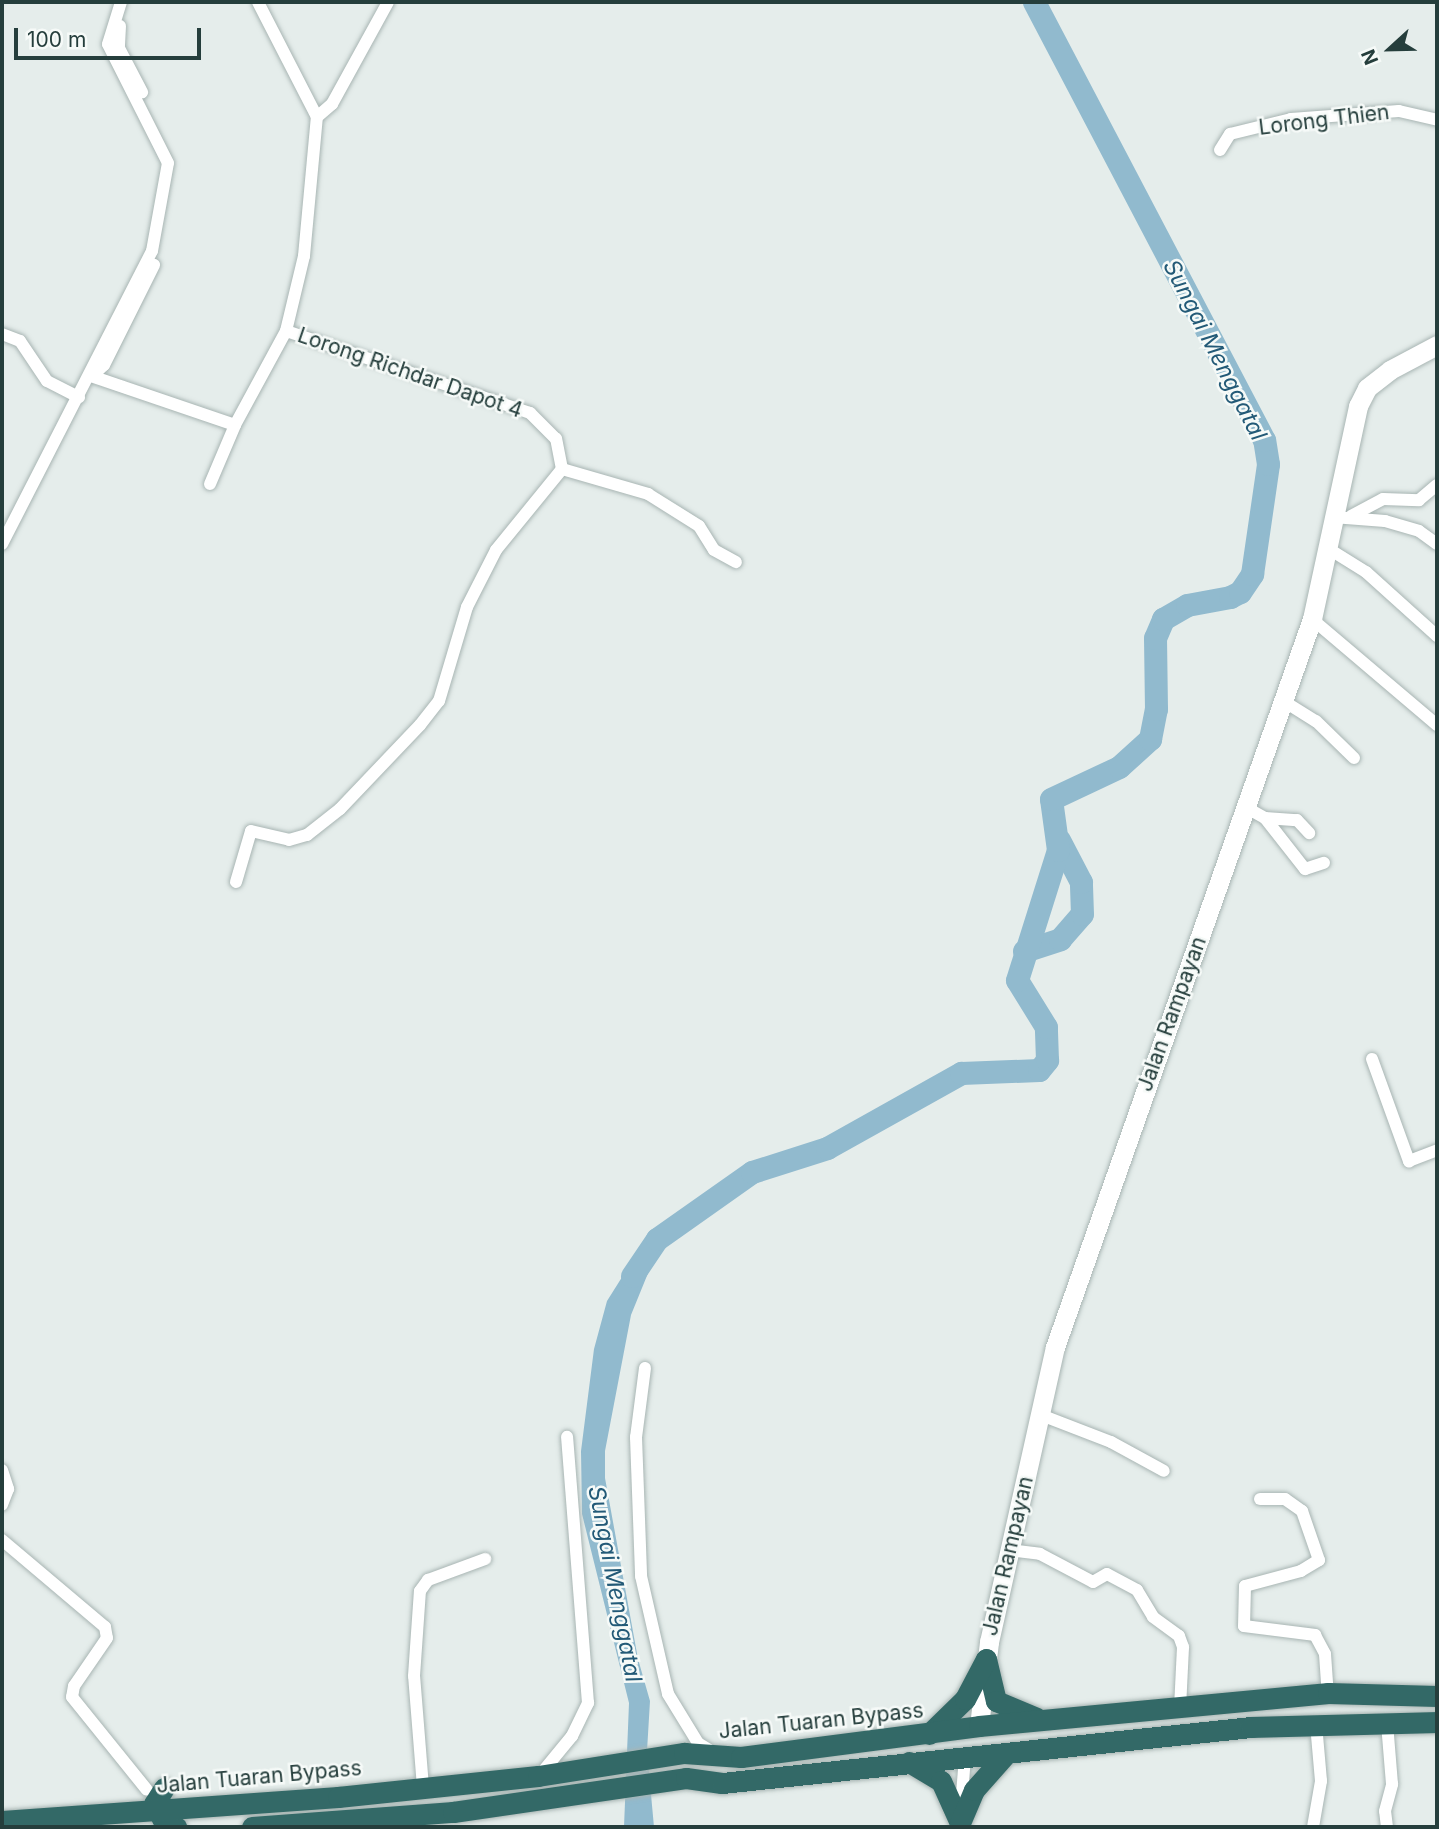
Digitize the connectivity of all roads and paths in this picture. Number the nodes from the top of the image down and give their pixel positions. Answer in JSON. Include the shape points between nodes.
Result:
{"nodes":[{"id":1,"x":121,"y":2,"type":"edge"},
{"id":2,"x":129,"y":2,"type":"edge"},
{"id":3,"x":258,"y":2,"type":"edge"},
{"id":4,"x":388,"y":2,"type":"edge"},
{"id":5,"x":317,"y":117,"type":"junction"},
{"id":6,"x":1437,"y":120,"type":"edge"},
{"id":7,"x":1220,"y":150,"type":"dead end"},
{"id":8,"x":286,"y":331,"type":"junction"},
{"id":9,"x":2,"y":334,"type":"edge"},
{"id":10,"x":1437,"y":345,"type":"edge"},
{"id":11,"x":91,"y":376,"type":"junction"},
{"id":12,"x":79,"y":397,"type":"junction"},
{"id":13,"x":234,"y":425,"type":"junction"},
{"id":14,"x":562,"y":469,"type":"junction"},
{"id":15,"x":210,"y":484,"type":"dead end"},
{"id":16,"x":1437,"y":485,"type":"edge"},
{"id":17,"x":1342,"y":516,"type":"junction"},
{"id":18,"x":2,"y":544,"type":"edge"},
{"id":19,"x":1437,"y":544,"type":"edge"},
{"id":20,"x":1329,"y":549,"type":"junction"},
{"id":21,"x":736,"y":562,"type":"dead end"},
{"id":22,"x":1312,"y":619,"type":"junction"},
{"id":23,"x":1437,"y":636,"type":"edge"},
{"id":24,"x":1285,"y":702,"type":"junction"},
{"id":25,"x":1437,"y":725,"type":"edge"},
{"id":26,"x":1354,"y":758,"type":"dead end"},
{"id":27,"x":1247,"y":808,"type":"junction"},
{"id":28,"x":1265,"y":818,"type":"junction"},
{"id":29,"x":1309,"y":833,"type":"dead end"},
{"id":30,"x":1324,"y":863,"type":"dead end"},
{"id":31,"x":236,"y":882,"type":"dead end"},
{"id":32,"x":1372,"y":1059,"type":"dead end"},
{"id":33,"x":1437,"y":1150,"type":"edge"},
{"id":34,"x":645,"y":1368,"type":"dead end"},
{"id":35,"x":1041,"y":1415,"type":"junction"},
{"id":36,"x":566,"y":1437,"type":"dead end"},
{"id":37,"x":2,"y":1470,"type":"edge"},
{"id":38,"x":1164,"y":1471,"type":"dead end"},
{"id":39,"x":1260,"y":1499,"type":"dead end"},
{"id":40,"x":2,"y":1505,"type":"edge"},
{"id":41,"x":2,"y":1540,"type":"edge"},
{"id":42,"x":1009,"y":1549,"type":"junction"},
{"id":43,"x":485,"y":1559,"type":"dead end"},
{"id":44,"x":986,"y":1659,"type":"junction"},
{"id":45,"x":1328,"y":1693,"type":"junction"},
{"id":46,"x":1437,"y":1696,"type":"edge"},
{"id":47,"x":1180,"y":1709,"type":"junction"},
{"id":48,"x":1045,"y":1721,"type":"junction"},
{"id":49,"x":1437,"y":1722,"type":"edge"},
{"id":50,"x":1387,"y":1723,"type":"junction"},
{"id":51,"x":1316,"y":1724,"type":"junction"},
{"id":52,"x":979,"y":1726,"type":"junction"},
{"id":53,"x":927,"y":1735,"type":"junction"},
{"id":54,"x":1006,"y":1754,"type":"junction"},
{"id":55,"x":965,"y":1757,"type":"junction"},
{"id":56,"x":723,"y":1759,"type":"junction"},
{"id":57,"x":909,"y":1762,"type":"junction"},
{"id":58,"x":538,"y":1776,"type":"junction"},
{"id":59,"x":423,"y":1787,"type":"junction"},
{"id":60,"x":156,"y":1789,"type":"joint"},
{"id":61,"x":156,"y":1810,"type":"junction"},
{"id":62,"x":454,"y":1820,"type":"edge"},
{"id":63,"x":2,"y":1821,"type":"edge"},
{"id":64,"x":959,"y":1825,"type":"edge"},
{"id":65,"x":176,"y":1827,"type":"edge"},
{"id":66,"x":252,"y":1827,"type":"edge"},
{"id":67,"x":1313,"y":1827,"type":"edge"},
{"id":68,"x":1387,"y":1827,"type":"edge"}],
"edges":[{"from":1,"to":11,"type":"street","via":[[108,44],[168,163],[152,251],[96,356]]},
{"from":2,"to":11,"type":"street","via":[[116,40],[174,158],[158,257],[104,365]]},
{"from":3,"to":5,"type":"street"},
{"from":4,"to":5,"type":"street","via":[[332,104]]},
{"from":5,"to":8,"type":"street","via":[[304,256]]},
{"from":6,"to":7,"type":"street","name":"Lorong Thien","via":[[1399,111],[1291,119],[1230,134]]},
{"from":8,"to":13,"type":"street"},
{"from":8,"to":14,"type":"street","name":"Lorong Richdar Dapot 4","via":[[530,413],[556,439]]},
{"from":9,"to":12,"type":"street","via":[[20,341],[47,381]]},
{"from":10,"to":17,"type":"street","name":"Jalan Rampayan","via":[[1367,388],[1346,443]]},
{"from":11,"to":12,"type":"street"},
{"from":11,"to":13,"type":"street"},
{"from":12,"to":18,"type":"street"},
{"from":13,"to":15,"type":"street"},
{"from":14,"to":21,"type":"street","via":[[648,494],[699,526],[714,550]]},
{"from":14,"to":31,"type":"street","via":[[496,550],[467,607],[456,656],[433,709],[340,809],[307,835],[289,840],[251,831]]},
{"from":16,"to":17,"type":"street","via":[[1419,500],[1383,499]]},
{"from":17,"to":19,"type":"street","via":[[1409,528]]},
{"from":17,"to":20,"type":"street","name":"Jalan Rampayan"},
{"from":20,"to":22,"type":"street","name":"Jalan Rampayan"},
{"from":20,"to":23,"type":"street","via":[[1366,572]]},
{"from":22,"to":24,"type":"street","name":"Jalan Rampayan"},
{"from":22,"to":25,"type":"street"},
{"from":24,"to":26,"type":"street","via":[[1316,721]]},
{"from":24,"to":27,"type":"street","name":"Jalan Rampayan"},
{"from":27,"to":28,"type":"street"},
{"from":27,"to":35,"type":"street","name":"Jalan Rampayan","via":[[1074,1286]]},
{"from":28,"to":29,"type":"street","via":[[1297,820]]},
{"from":28,"to":30,"type":"street","via":[[1302,867],[1312,870]]},
{"from":32,"to":33,"type":"street","via":[[1409,1161]]},
{"from":34,"to":56,"type":"street","via":[[636,1437],[635,1511],[641,1576],[668,1694],[698,1743]]},
{"from":35,"to":38,"type":"street","via":[[1111,1443]]},
{"from":35,"to":42,"type":"street","name":"Jalan Rampayan"},
{"from":36,"to":58,"type":"street","via":[[587,1703],[572,1736]]},
{"from":37,"to":40,"type":"street","via":[[8,1489]]},
{"from":39,"to":45,"type":"street","via":[[1285,1499],[1302,1511],[1320,1560],[1301,1571],[1245,1586],[1244,1626],[1315,1635],[1325,1654]]},
{"from":41,"to":60,"type":"street","via":[[105,1627],[107,1638],[74,1686],[72,1697]]},
{"from":42,"to":44,"type":"street","name":"Jalan Rampayan"},
{"from":42,"to":47,"type":"street","via":[[1040,1554],[1093,1583],[1107,1574],[1137,1590],[1153,1617],[1180,1636]]},
{"from":43,"to":59,"type":"street","via":[[428,1580],[420,1591],[414,1676]]},
{"from":44,"to":48,"type":"highway","via":[[996,1701]]},
{"from":44,"to":52,"type":"street","name":"Jalan Rampayan"},
{"from":44,"to":53,"type":"highway","via":[[965,1699]]},
{"from":45,"to":46,"type":"highway","name":"Jalan Tuaran Bypass"},
{"from":45,"to":47,"type":"highway","name":"Jalan Tuaran Bypass"},
{"from":47,"to":48,"type":"highway","name":"Jalan Tuaran Bypass"},
{"from":48,"to":52,"type":"highway","name":"Jalan Tuaran Bypass"},
{"from":49,"to":50,"type":"highway"},
{"from":50,"to":51,"type":"highway"},
{"from":50,"to":68,"type":"street","via":[[1392,1784],[1385,1811]]},
{"from":51,"to":52,"type":"highway","via":[[1286,1715],[1010,1741]]},
{"from":51,"to":54,"type":"highway"},
{"from":51,"to":67,"type":"street","via":[[1321,1781]]},
{"from":52,"to":53,"type":"highway","name":"Jalan Tuaran Bypass"},
{"from":53,"to":56,"type":"highway","name":"Jalan Tuaran Bypass"},
{"from":54,"to":55,"type":"highway"},
{"from":54,"to":64,"type":"highway","via":[[974,1790]]},
{"from":55,"to":57,"type":"highway"},
{"from":55,"to":64,"type":"street"},
{"from":56,"to":58,"type":"highway","name":"Jalan Tuaran Bypass","via":[[684,1753]]},
{"from":57,"to":62,"type":"highway","via":[[722,1783],[686,1778],[615,1786]]},
{"from":57,"to":64,"type":"highway","via":[[941,1781]]},
{"from":58,"to":59,"type":"highway","name":"Jalan Tuaran Bypass"},
{"from":59,"to":61,"type":"highway","name":"Jalan Tuaran Bypass"},
{"from":60,"to":61,"type":"highway"},
{"from":61,"to":63,"type":"highway","name":"Jalan Tuaran Bypass"},
{"from":61,"to":65,"type":"highway"},
{"from":62,"to":66,"type":"highway"}]}
